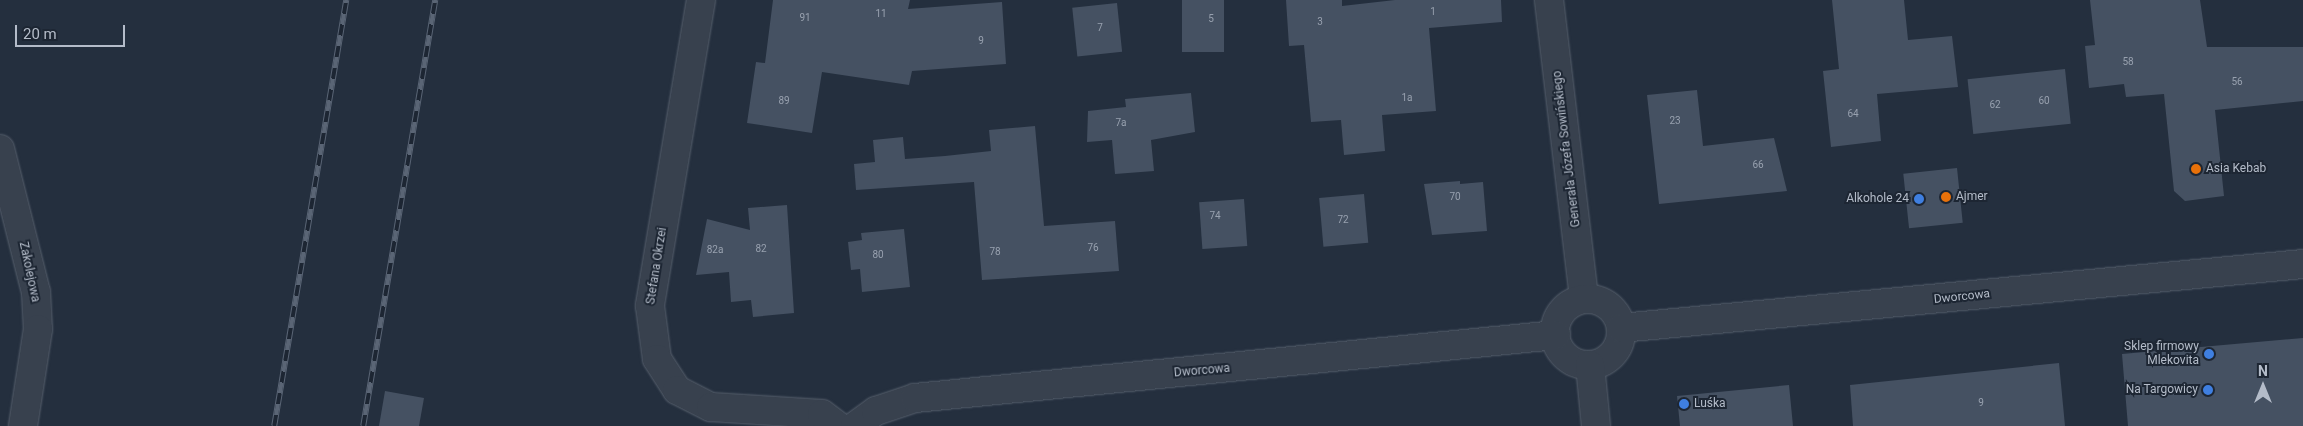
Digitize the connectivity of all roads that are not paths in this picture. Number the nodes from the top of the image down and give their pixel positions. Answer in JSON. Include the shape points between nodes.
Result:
{"nodes":[{"id":1,"x":702,"y":0,"type":"edge"},
{"id":2,"x":1549,"y":0,"type":"edge"},
{"id":3,"x":0,"y":149,"type":"edge"},
{"id":4,"x":2303,"y":264,"type":"edge"},
{"id":5,"x":1584,"y":299,"type":"junction"},
{"id":6,"x":1621,"y":328,"type":"junction"},
{"id":7,"x":1556,"y":335,"type":"junction"},
{"id":8,"x":1590,"y":365,"type":"junction"},
{"id":9,"x":23,"y":426,"type":"edge"},
{"id":10,"x":838,"y":426,"type":"edge"},
{"id":11,"x":856,"y":426,"type":"edge"},
{"id":12,"x":1596,"y":426,"type":"edge"}],
"edges":[{"from":1,"to":10,"type":"street","name":"Stefana Okrzei","via":[[650,306],[657,359],[676,390],[711,407],[822,414]]},
{"from":2,"to":5,"type":"street","name":"Generała Józefa Sowińskiego"},
{"from":3,"to":9,"type":"street","name":"Zakolejowa","via":[[36,292],[37,337]]},
{"from":4,"to":6,"type":"street","name":"Dworcowa"},
{"from":5,"to":6,"type":"street","via":[[1604,303],[1616,314]]},
{"from":5,"to":7,"type":"street","via":[[1566,308],[1556,325]]},
{"from":6,"to":8,"type":"street","via":[[1613,354]]},
{"from":7,"to":8,"type":"street","via":[[1558,344],[1570,360]]},
{"from":7,"to":11,"type":"street","name":"Dworcowa","via":[[915,398],[876,410]]},
{"from":8,"to":12,"type":"street"}]}
